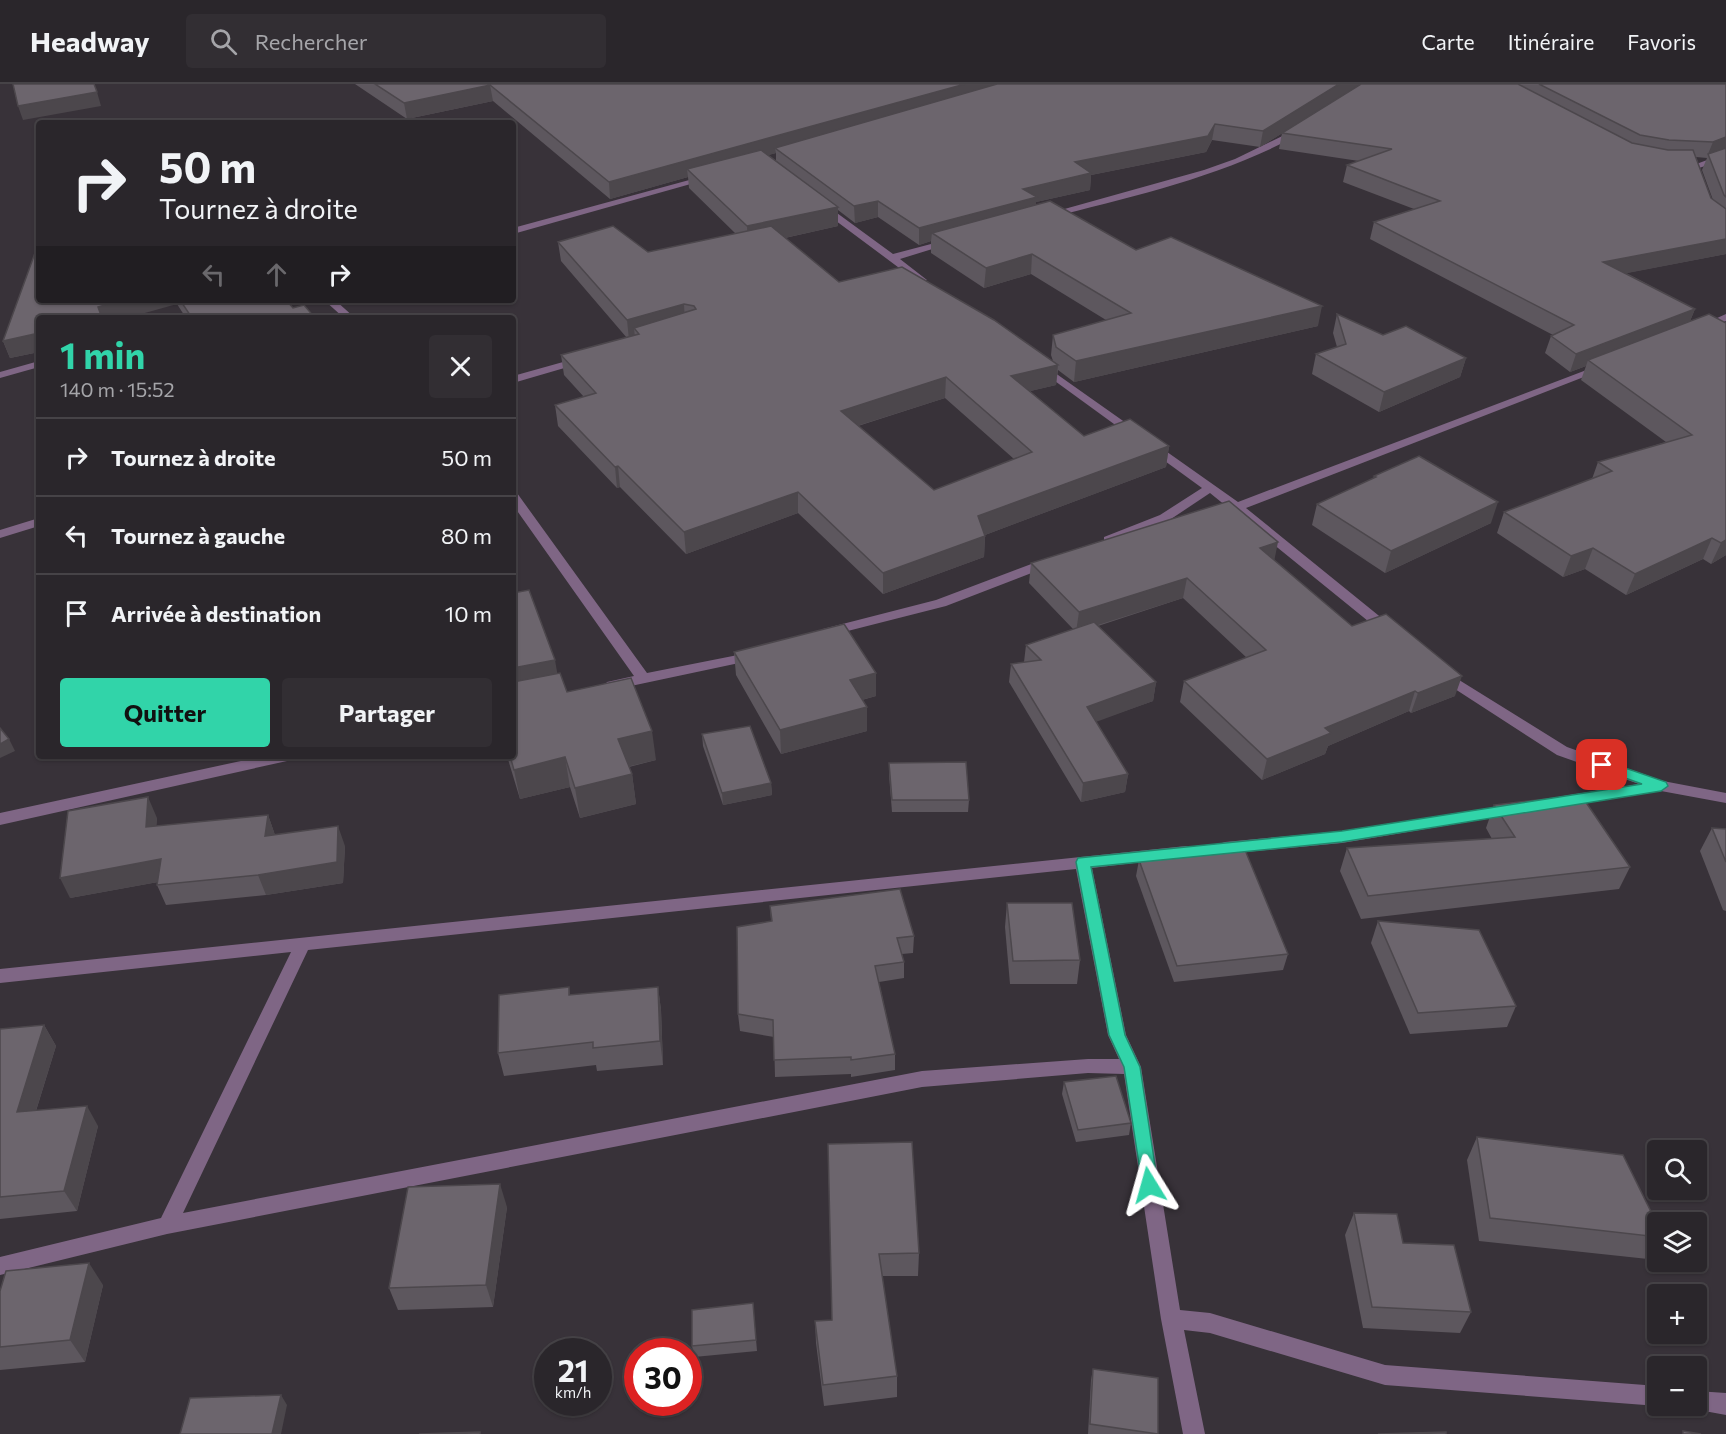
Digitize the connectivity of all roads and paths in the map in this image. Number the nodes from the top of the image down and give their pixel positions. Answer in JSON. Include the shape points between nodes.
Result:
{"nodes":[{"id":1,"x":1308,"y":125,"type":"edge"},
{"id":2,"x":1726,"y":156,"type":"edge"},
{"id":3,"x":1686,"y":162,"type":"edge"},
{"id":4,"x":1706,"y":162,"type":"junction"},
{"id":5,"x":717,"y":175,"type":"edge"},
{"id":6,"x":1702,"y":191,"type":"edge"},
{"id":7,"x":818,"y":204,"type":"edge"},
{"id":8,"x":1040,"y":217,"type":"edge"},
{"id":9,"x":516,"y":230,"type":"edge"},
{"id":10,"x":959,"y":239,"type":"edge"},
{"id":11,"x":891,"y":258,"type":"junction"},
{"id":12,"x":929,"y":286,"type":"edge"},
{"id":13,"x":332,"y":303,"type":"edge"},
{"id":14,"x":346,"y":315,"type":"edge"},
{"id":15,"x":1726,"y":318,"type":"edge"},
{"id":16,"x":1693,"y":331,"type":"edge"},
{"id":17,"x":1026,"y":356,"type":"edge"},
{"id":18,"x":591,"y":357,"type":"edge"},
{"id":19,"x":1616,"y":362,"type":"edge"},
{"id":20,"x":36,"y":365,"type":"edge"},
{"id":21,"x":0,"y":375,"type":"edge"},
{"id":22,"x":516,"y":379,"type":"edge"},
{"id":23,"x":1210,"y":488,"type":"junction"},
{"id":24,"x":516,"y":500,"type":"edge"},
{"id":25,"x":1237,"y":507,"type":"junction"},
{"id":26,"x":36,"y":523,"type":"edge"},
{"id":27,"x":0,"y":534,"type":"edge"},
{"id":28,"x":1101,"y":543,"type":"edge"},
{"id":29,"x":1067,"y":555,"type":"edge"},
{"id":30,"x":811,"y":639,"type":"edge"},
{"id":31,"x":1404,"y":643,"type":"edge"},
{"id":32,"x":770,"y":651,"type":"edge"},
{"id":33,"x":1432,"y":666,"type":"edge"},
{"id":34,"x":644,"y":678,"type":"junction"},
{"id":35,"x":600,"y":687,"type":"edge"},
{"id":36,"x":273,"y":759,"type":"edge"},
{"id":37,"x":1661,"y":786,"type":"junction"},
{"id":38,"x":1726,"y":798,"type":"edge"},
{"id":39,"x":0,"y":819,"type":"edge"},
{"id":40,"x":1083,"y":862,"type":"junction"},
{"id":41,"x":303,"y":944,"type":"junction"},
{"id":42,"x":0,"y":976,"type":"edge"},
{"id":43,"x":1132,"y":1067,"type":"junction"},
{"id":44,"x":168,"y":1225,"type":"junction"},
{"id":45,"x":0,"y":1266,"type":"edge"},
{"id":46,"x":1171,"y":1319,"type":"junction"},
{"id":47,"x":1647,"y":1395,"type":"edge"},
{"id":48,"x":1707,"y":1402,"type":"edge"},
{"id":49,"x":1726,"y":1404,"type":"edge"},
{"id":50,"x":1194,"y":1434,"type":"edge"}],
"edges":[{"from":1,"to":8,"type":"street","via":[[1269,149],[1200,174]]},
{"from":2,"to":4,"type":"street"},
{"from":3,"to":4,"type":"street"},
{"from":4,"to":6,"type":"street","via":[[1694,168]]},
{"from":5,"to":9,"type":"street"},
{"from":7,"to":11,"type":"street"},
{"from":10,"to":11,"type":"street"},
{"from":11,"to":12,"type":"street"},
{"from":13,"to":14,"type":"street"},
{"from":15,"to":16,"type":"street"},
{"from":17,"to":23,"type":"street"},
{"from":18,"to":22,"type":"street"},
{"from":19,"to":25,"type":"street"},
{"from":20,"to":21,"type":"street"},
{"from":23,"to":25,"type":"street"},
{"from":23,"to":28,"type":"street","via":[[1164,518]]},
{"from":24,"to":34,"type":"street"},
{"from":25,"to":31,"type":"street"},
{"from":26,"to":27,"type":"street"},
{"from":29,"to":30,"type":"street","via":[[941,603],[843,627]]},
{"from":32,"to":34,"type":"street"},
{"from":33,"to":37,"type":"street","via":[[1562,751]]},
{"from":34,"to":35,"type":"street"},
{"from":36,"to":39,"type":"street"},
{"from":37,"to":38,"type":"street"},
{"from":37,"to":40,"type":"street","via":[[1342,837]]},
{"from":40,"to":41,"type":"street"},
{"from":40,"to":43,"type":"street","via":[[1117,1035]]},
{"from":41,"to":42,"type":"street"},
{"from":41,"to":44,"type":"street"},
{"from":43,"to":44,"type":"street","via":[[1088,1066],[922,1079]]},
{"from":43,"to":46,"type":"street"},
{"from":44,"to":45,"type":"street"},
{"from":46,"to":47,"type":"street","via":[[1210,1323],[1385,1375]]},
{"from":46,"to":50,"type":"street"},
{"from":48,"to":49,"type":"street"}]}
